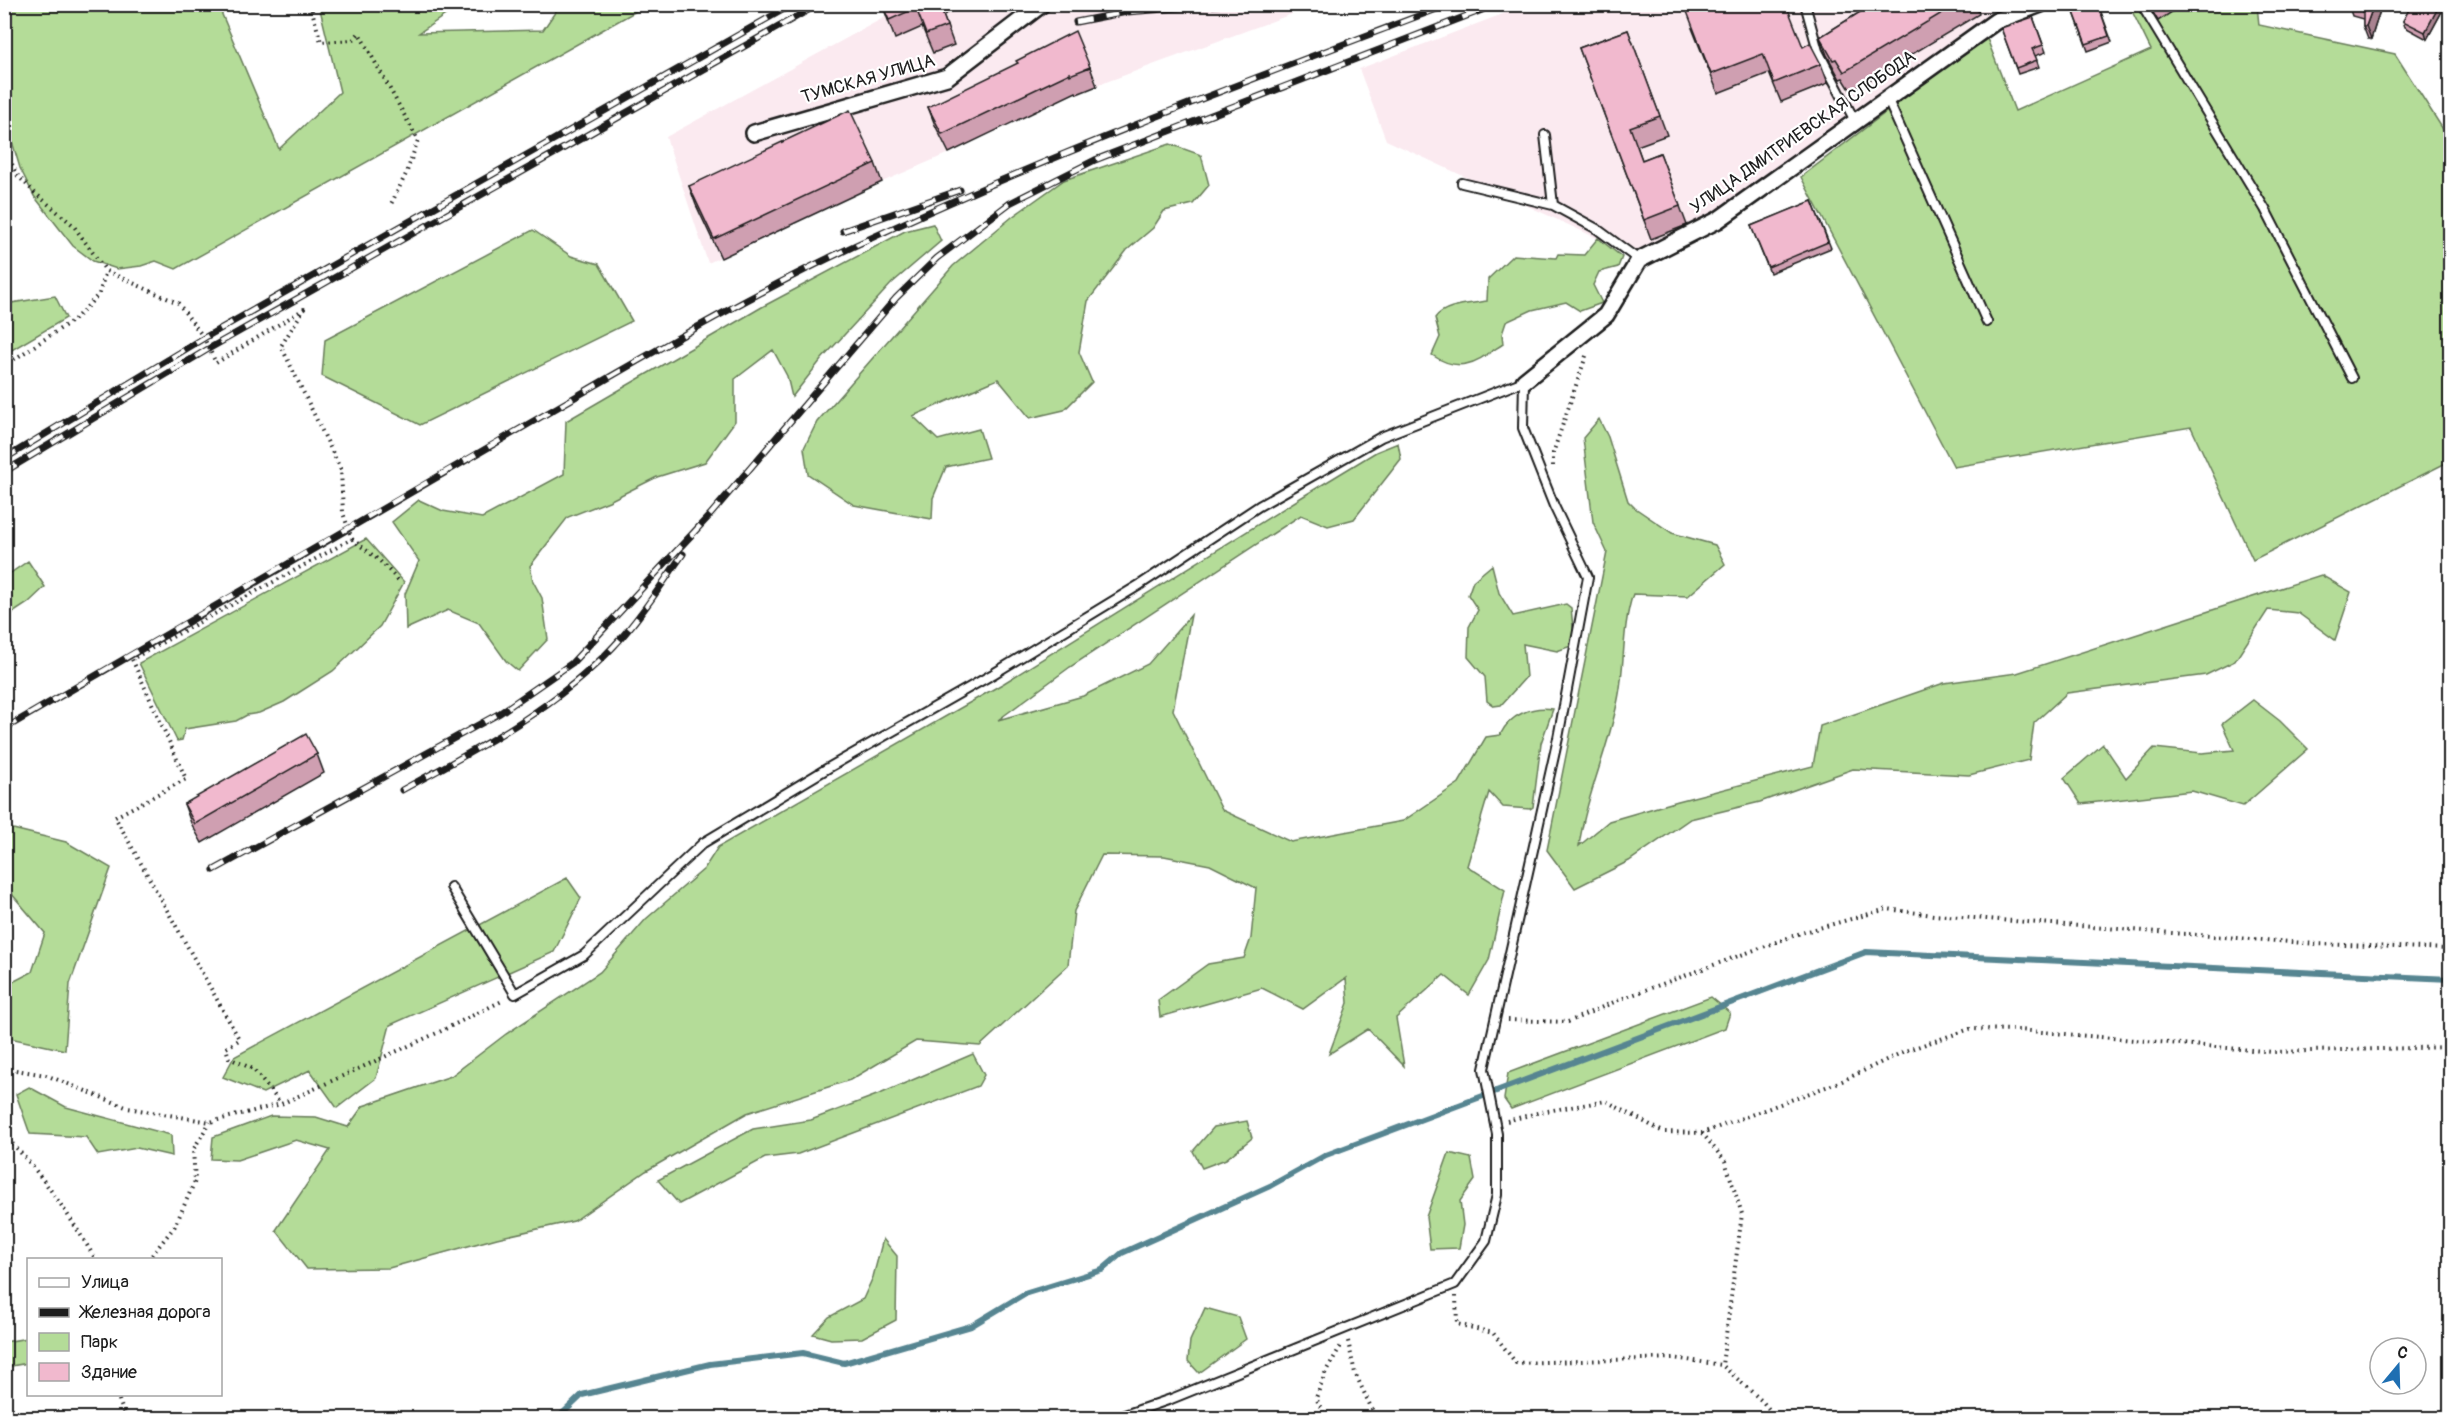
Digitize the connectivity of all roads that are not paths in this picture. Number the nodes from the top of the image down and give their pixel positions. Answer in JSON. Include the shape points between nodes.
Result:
{"nodes":[{"id":1,"x":1042,"y":4,"type":"edge"},
{"id":2,"x":1805,"y":4,"type":"edge"},
{"id":3,"x":2041,"y":4,"type":"edge"},
{"id":4,"x":2141,"y":4,"type":"edge"},
{"id":5,"x":1887,"y":98,"type":"junction"},
{"id":6,"x":1855,"y":121,"type":"junction"},
{"id":7,"x":754,"y":133,"type":"dead end"},
{"id":8,"x":1545,"y":135,"type":"dead end"},
{"id":9,"x":1462,"y":183,"type":"dead end"},
{"id":10,"x":1553,"y":205,"type":"junction"},
{"id":11,"x":1639,"y":260,"type":"junction"},
{"id":12,"x":1988,"y":322,"type":"dead end"},
{"id":13,"x":2352,"y":378,"type":"dead end"},
{"id":14,"x":1524,"y":381,"type":"junction"},
{"id":15,"x":451,"y":887,"type":"dead end"},
{"id":16,"x":1116,"y":1419,"type":"edge"}],
"edges":[{"from":1,"to":7,"type":"street","name":"ТУМСКАЯ УЛИЦА","via":[[947,77]]},
{"from":2,"to":6,"type":"lane","via":[[1818,51]]},
{"from":3,"to":5,"type":"street","name":"УЛИЦА ДМИТРИЕВСКАЯ СЛОБОДА","via":[[1996,21]]},
{"from":4,"to":13,"type":"lane","via":[[2265,209]]},
{"from":5,"to":6,"type":"street","name":"УЛИЦА ДМИТРИЕВСКАЯ СЛОБОДА"},
{"from":5,"to":12,"type":"lane"},
{"from":6,"to":11,"type":"street","name":"УЛИЦА ДМИТРИЕВСКАЯ СЛОБОДА","via":[[1718,220]]},
{"from":8,"to":10,"type":"lane"},
{"from":9,"to":10,"type":"lane"},
{"from":10,"to":11,"type":"lane","via":[[1597,229]]},
{"from":11,"to":14,"type":"street","via":[[1606,315]]},
{"from":14,"to":15,"type":"lane","via":[[1381,437],[1259,506],[1141,584],[703,843],[584,955],[515,994]]},
{"from":14,"to":16,"type":"lane","via":[[1523,428],[1588,577],[1558,738],[1484,1069],[1495,1124],[1497,1195],[1486,1241],[1455,1284]]}]}
